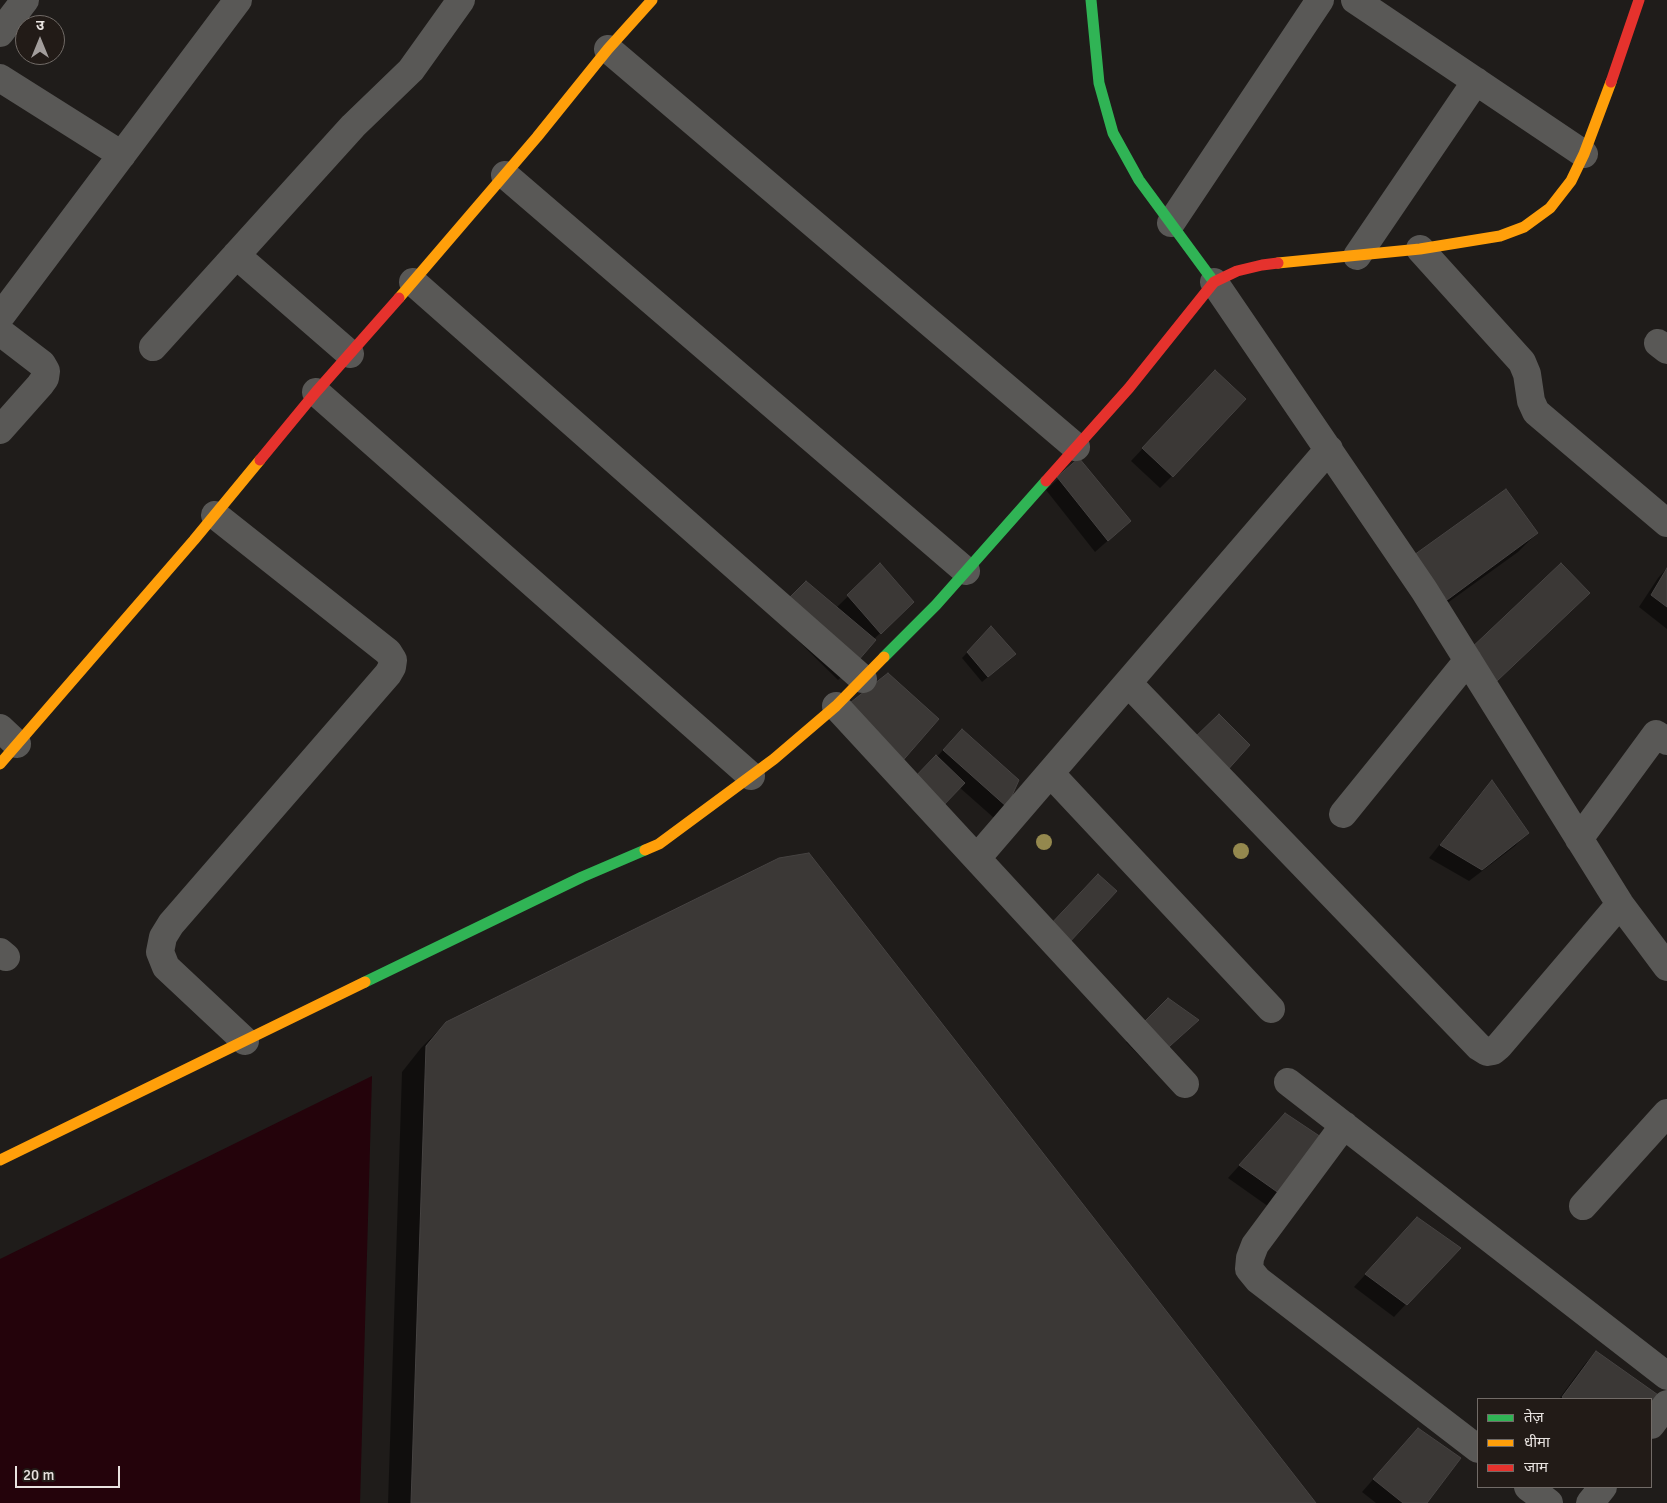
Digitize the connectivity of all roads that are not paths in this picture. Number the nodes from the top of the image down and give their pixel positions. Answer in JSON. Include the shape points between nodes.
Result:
{"nodes":[{"id":1,"x":26,"y":0,"type":"edge"},
{"id":2,"x":238,"y":0,"type":"edge"},
{"id":3,"x":461,"y":0,"type":"edge"},
{"id":4,"x":652,"y":0,"type":"edge"},
{"id":5,"x":1320,"y":0,"type":"edge"},
{"id":6,"x":1355,"y":0,"type":"edge"},
{"id":7,"x":1639,"y":0,"type":"edge"},
{"id":8,"x":1097,"y":6,"type":"edge"},
{"id":9,"x":0,"y":33,"type":"edge"},
{"id":10,"x":608,"y":49,"type":"junction"},
{"id":11,"x":0,"y":78,"type":"edge"},
{"id":12,"x":1476,"y":81,"type":"junction"},
{"id":13,"x":1584,"y":154,"type":"junction"},
{"id":14,"x":122,"y":155,"type":"junction"},
{"id":15,"x":505,"y":175,"type":"junction"},
{"id":16,"x":1171,"y":224,"type":"junction"},
{"id":17,"x":1420,"y":248,"type":"junction"},
{"id":18,"x":236,"y":255,"type":"junction"},
{"id":19,"x":1357,"y":256,"type":"junction"},
{"id":20,"x":413,"y":282,"type":"junction"},
{"id":21,"x":1214,"y":282,"type":"junction"},
{"id":22,"x":0,"y":317,"type":"edge"},
{"id":23,"x":0,"y":332,"type":"edge"},
{"id":24,"x":153,"y":347,"type":"dead end"},
{"id":25,"x":350,"y":354,"type":"junction"},
{"id":26,"x":316,"y":392,"type":"junction"},
{"id":27,"x":0,"y":430,"type":"edge"},
{"id":28,"x":1076,"y":447,"type":"junction"},
{"id":29,"x":1329,"y":449,"type":"junction"},
{"id":30,"x":215,"y":515,"type":"junction"},
{"id":31,"x":1667,"y":523,"type":"edge"},
{"id":32,"x":966,"y":571,"type":"junction"},
{"id":33,"x":1468,"y":660,"type":"junction"},
{"id":34,"x":863,"y":679,"type":"junction"},
{"id":35,"x":1128,"y":683,"type":"junction"},
{"id":36,"x":836,"y":706,"type":"junction"},
{"id":37,"x":1663,"y":731,"type":"edge"},
{"id":38,"x":6,"y":745,"type":"edge"},
{"id":39,"x":1050,"y":773,"type":"junction"},
{"id":40,"x":750,"y":776,"type":"junction"},
{"id":41,"x":1343,"y":814,"type":"dead end"},
{"id":42,"x":1580,"y":839,"type":"junction"},
{"id":43,"x":977,"y":858,"type":"junction"},
{"id":44,"x":1620,"y":904,"type":"junction"},
{"id":45,"x":1667,"y":967,"type":"edge"},
{"id":46,"x":1270,"y":1009,"type":"dead end"},
{"id":47,"x":245,"y":1041,"type":"junction"},
{"id":48,"x":1288,"y":1082,"type":"dead end"},
{"id":49,"x":1185,"y":1084,"type":"dead end"},
{"id":50,"x":1667,"y":1113,"type":"edge"},
{"id":51,"x":1344,"y":1125,"type":"junction"},
{"id":52,"x":0,"y":1160,"type":"edge"},
{"id":53,"x":1583,"y":1206,"type":"dead end"},
{"id":54,"x":1667,"y":1376,"type":"edge"},
{"id":55,"x":1667,"y":1404,"type":"edge"},
{"id":56,"x":1652,"y":1424,"type":"edge"},
{"id":57,"x":1477,"y":1448,"type":"edge"},
{"id":58,"x":1529,"y":1488,"type":"edge"},
{"id":59,"x":1602,"y":1488,"type":"edge"},
{"id":60,"x":1549,"y":1503,"type":"edge"},
{"id":61,"x":1590,"y":1503,"type":"edge"}],
"edges":[{"from":1,"to":9,"type":"street"},
{"from":2,"to":14,"type":"street"},
{"from":3,"to":18,"type":"street","via":[[411,70],[353,126]]},
{"from":4,"to":10,"type":"street"},
{"from":5,"to":16,"type":"street"},
{"from":6,"to":12,"type":"street"},
{"from":7,"to":13,"type":"street"},
{"from":8,"to":16,"type":"street","via":[[1099,83],[1114,133],[1139,180]]},
{"from":10,"to":15,"type":"street"},
{"from":10,"to":28,"type":"street"},
{"from":11,"to":14,"type":"street"},
{"from":12,"to":13,"type":"street"},
{"from":12,"to":19,"type":"street"},
{"from":13,"to":17,"type":"street","via":[[1571,181],[1550,208],[1524,227],[1500,236]]},
{"from":14,"to":22,"type":"street"},
{"from":15,"to":20,"type":"street"},
{"from":15,"to":32,"type":"street"},
{"from":16,"to":21,"type":"street"},
{"from":17,"to":19,"type":"street"},
{"from":17,"to":31,"type":"street","via":[[1522,362],[1536,412]]},
{"from":18,"to":24,"type":"street"},
{"from":18,"to":25,"type":"street"},
{"from":19,"to":21,"type":"street","via":[[1262,266],[1237,271]]},
{"from":20,"to":25,"type":"street"},
{"from":20,"to":34,"type":"street"},
{"from":21,"to":28,"type":"street","via":[[1129,388]]},
{"from":21,"to":29,"type":"street"},
{"from":23,"to":27,"type":"street","via":[[42,364],[46,372],[40,386]]},
{"from":25,"to":26,"type":"street"},
{"from":26,"to":30,"type":"street"},
{"from":26,"to":40,"type":"street"},
{"from":28,"to":32,"type":"street"},
{"from":29,"to":33,"type":"street"},
{"from":29,"to":35,"type":"street"},
{"from":30,"to":38,"type":"street"},
{"from":30,"to":47,"type":"street","via":[[388,652],[393,660],[388,674],[163,937],[160,952],[166,967]]},
{"from":32,"to":34,"type":"street"},
{"from":33,"to":41,"type":"street"},
{"from":33,"to":42,"type":"street"},
{"from":34,"to":36,"type":"street"},
{"from":35,"to":39,"type":"street"},
{"from":35,"to":44,"type":"street","via":[[1478,1047],[1487,1052],[1499,1046]]},
{"from":36,"to":40,"type":"street"},
{"from":36,"to":43,"type":"street"},
{"from":37,"to":42,"type":"street"},
{"from":39,"to":43,"type":"street"},
{"from":39,"to":46,"type":"street"},
{"from":40,"to":47,"type":"street","via":[[659,844],[582,877]]},
{"from":42,"to":44,"type":"street"},
{"from":43,"to":49,"type":"street"},
{"from":44,"to":45,"type":"street"},
{"from":47,"to":52,"type":"street"},
{"from":48,"to":51,"type":"street"},
{"from":50,"to":53,"type":"street"},
{"from":51,"to":54,"type":"street"},
{"from":51,"to":57,"type":"street","via":[[1255,1245],[1249,1269],[1258,1280]]},
{"from":55,"to":56,"type":"street"},
{"from":58,"to":60,"type":"street"},
{"from":59,"to":61,"type":"street"}]}
